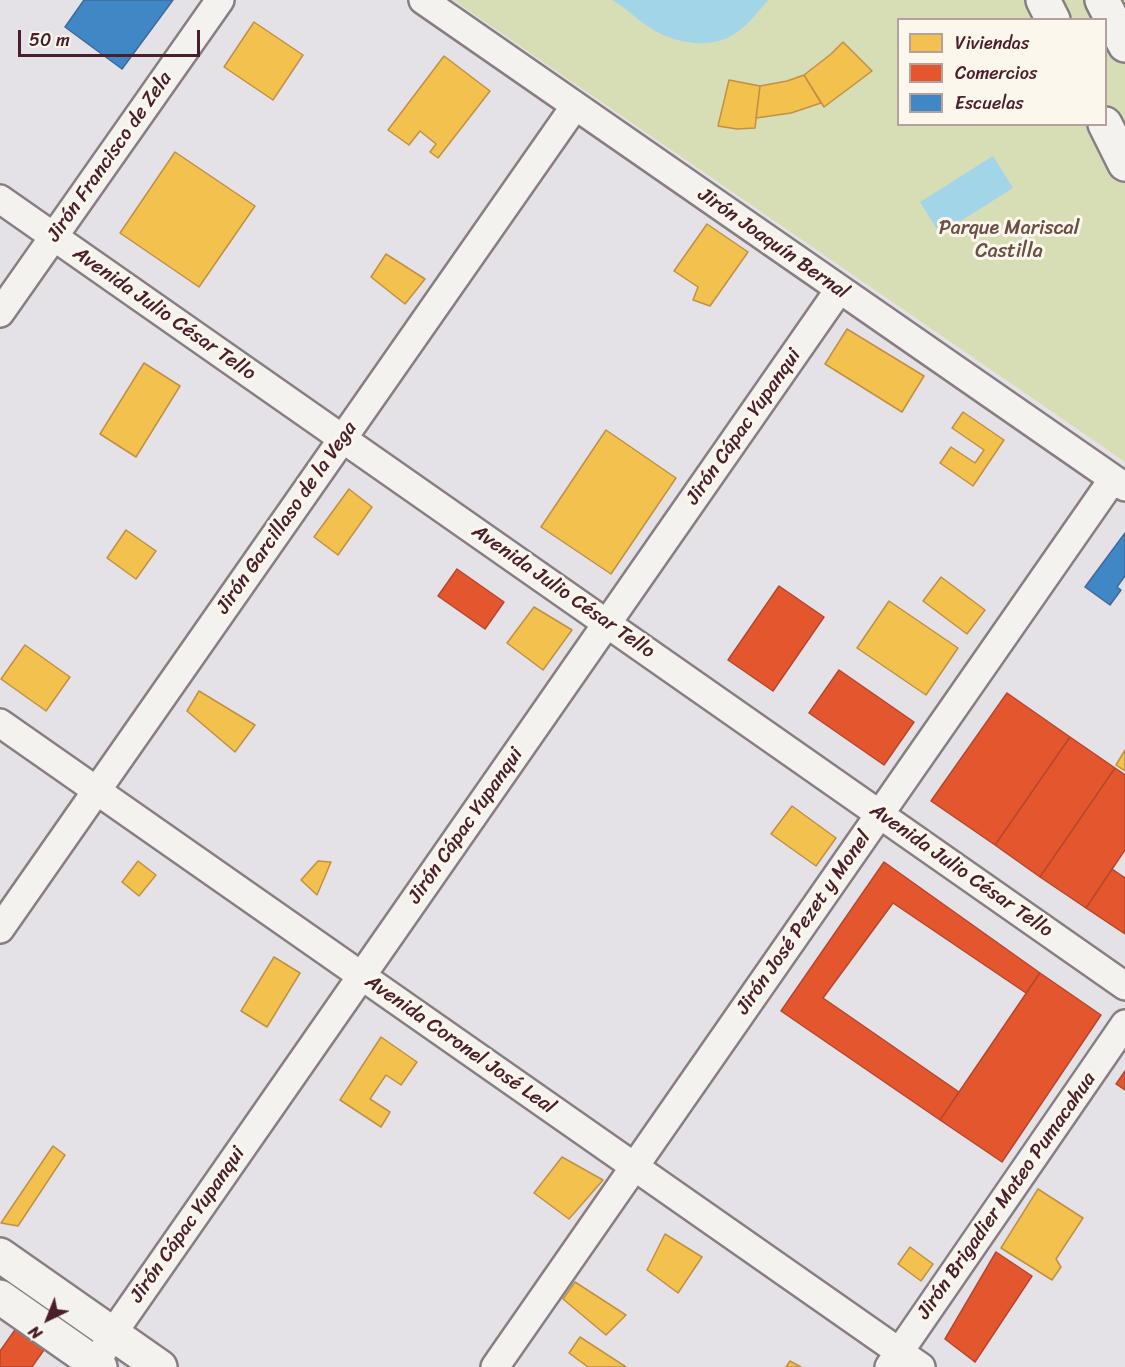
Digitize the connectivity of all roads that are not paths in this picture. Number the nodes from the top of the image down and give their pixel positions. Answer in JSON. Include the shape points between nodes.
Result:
{"nodes":[{"id":1,"x":220,"y":0,"type":"edge"},
{"id":2,"x":423,"y":0,"type":"edge"},
{"id":3,"x":1043,"y":0,"type":"edge"},
{"id":4,"x":1102,"y":0,"type":"edge"},
{"id":5,"x":1052,"y":18,"type":"edge"},
{"id":6,"x":1125,"y":45,"type":"edge"},
{"id":7,"x":575,"y":106,"type":"junction"},
{"id":8,"x":1106,"y":126,"type":"edge"},
{"id":9,"x":1125,"y":164,"type":"edge"},
{"id":10,"x":0,"y":199,"type":"edge"},
{"id":11,"x":54,"y":236,"type":"junction"},
{"id":12,"x":839,"y":290,"type":"junction"},
{"id":13,"x":0,"y":314,"type":"edge"},
{"id":14,"x":343,"y":439,"type":"junction"},
{"id":15,"x":1119,"y":483,"type":"edge"},
{"id":16,"x":607,"y":623,"type":"junction"},
{"id":17,"x":0,"y":723,"type":"edge"},
{"id":18,"x":97,"y":790,"type":"junction"},
{"id":19,"x":879,"y":814,"type":"junction"},
{"id":20,"x":0,"y":929,"type":"edge"},
{"id":21,"x":362,"y":976,"type":"junction"},
{"id":22,"x":1125,"y":986,"type":"edge"},
{"id":23,"x":1125,"y":1024,"type":"edge"},
{"id":24,"x":634,"y":1166,"type":"junction"},
{"id":25,"x":0,"y":1255,"type":"edge"},
{"id":26,"x":0,"y":1297,"type":"edge"},
{"id":27,"x":113,"y":1333,"type":"junction"},
{"id":28,"x":894,"y":1359,"type":"edge"},
{"id":29,"x":98,"y":1365,"type":"edge"},
{"id":30,"x":160,"y":1367,"type":"edge"},
{"id":31,"x":495,"y":1367,"type":"edge"},
{"id":32,"x":921,"y":1367,"type":"edge"}],
"edges":[{"from":1,"to":11,"type":"street","name":"Jirón Francisco de Zela"},
{"from":2,"to":7,"type":"street","name":"Jirón Joaquín Bernal"},
{"from":3,"to":5,"type":"main road"},
{"from":4,"to":6,"type":"main road"},
{"from":7,"to":12,"type":"street","name":"Jirón Joaquín Bernal"},
{"from":7,"to":14,"type":"street","name":"Jirón Garcillaso de la Vega"},
{"from":8,"to":9,"type":"main road"},
{"from":10,"to":11,"type":"street","name":"Avenida Julio César Tello"},
{"from":11,"to":13,"type":"street","name":"Jirón Francisco de Zela"},
{"from":11,"to":14,"type":"street","name":"Avenida Julio César Tello"},
{"from":12,"to":15,"type":"street","name":"Jirón Joaquín Bernal"},
{"from":12,"to":16,"type":"street","name":"Jirón Cápac Yupanqui"},
{"from":14,"to":16,"type":"street","name":"Avenida Julio César Tello"},
{"from":14,"to":18,"type":"street","name":"Jirón Garcillaso de la Vega"},
{"from":15,"to":19,"type":"street","name":"Jirón José Pezet y Monel"},
{"from":16,"to":19,"type":"street","name":"Avenida Julio César Tello"},
{"from":16,"to":21,"type":"street","name":"Jirón Cápac Yupanqui"},
{"from":17,"to":18,"type":"street","name":"Avenida Coronel José Leal"},
{"from":18,"to":20,"type":"street","name":"Jirón Garcillaso de la Vega"},
{"from":18,"to":21,"type":"street","name":"Avenida Coronel José Leal"},
{"from":19,"to":22,"type":"street","name":"Avenida Julio César Tello"},
{"from":19,"to":24,"type":"street","name":"Jirón José Pezet y Monel"},
{"from":21,"to":24,"type":"street","name":"Avenida Coronel José Leal"},
{"from":21,"to":27,"type":"street","name":"Jirón Cápac Yupanqui"},
{"from":23,"to":28,"type":"street","name":"Jirón Brigadier Mateo Pumacahua"},
{"from":24,"to":28,"type":"street","name":"Avenida Coronel José Leal"},
{"from":24,"to":31,"type":"street","name":"Jirón José Pezet y Monel"},
{"from":25,"to":27,"type":"main road"},
{"from":26,"to":29,"type":"main road"},
{"from":27,"to":29,"type":"street","name":"Jirón Cápac Yupanqui"},
{"from":27,"to":30,"type":"main road"},
{"from":28,"to":32,"type":"street","name":"Avenida Coronel José Leal"}]}
